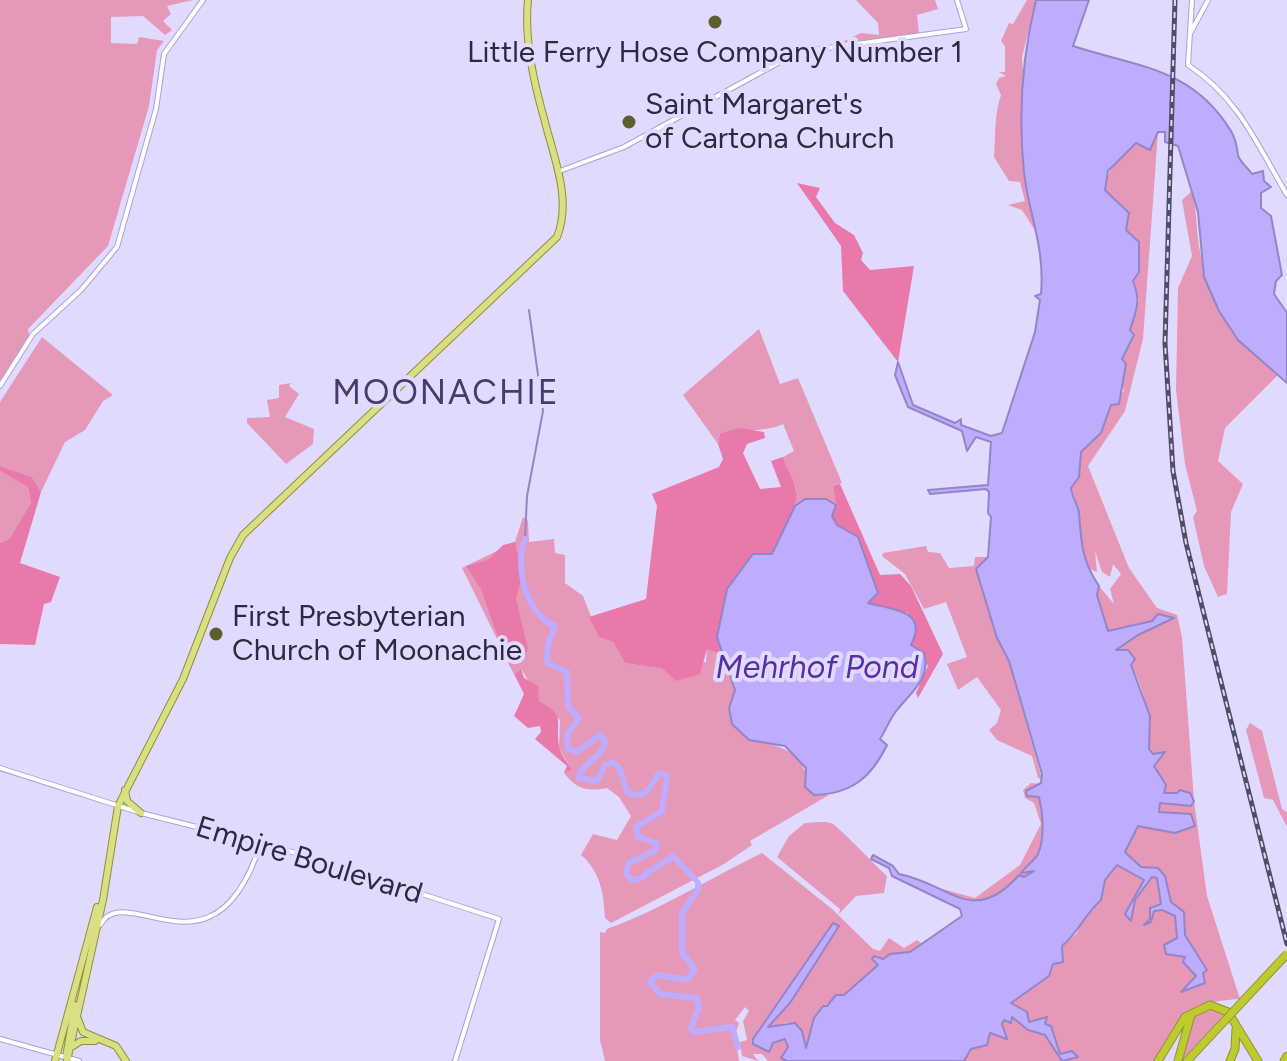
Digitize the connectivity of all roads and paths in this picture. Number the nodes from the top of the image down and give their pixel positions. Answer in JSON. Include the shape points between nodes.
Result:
{"nodes":[{"id":1,"x":203,"y":0,"type":"edge"},
{"id":2,"x":528,"y":0,"type":"edge"},
{"id":3,"x":957,"y":0,"type":"edge"},
{"id":4,"x":1192,"y":0,"type":"edge"},
{"id":5,"x":1208,"y":0,"type":"edge"},
{"id":6,"x":1200,"y":16,"type":"junction"},
{"id":7,"x":1191,"y":17,"type":"junction"},
{"id":8,"x":1190,"y":35,"type":"junction"},
{"id":9,"x":560,"y":171,"type":"junction"},
{"id":10,"x":1287,"y":195,"type":"edge"},
{"id":11,"x":0,"y":386,"type":"edge"},
{"id":12,"x":0,"y":768,"type":"edge"},
{"id":13,"x":125,"y":790,"type":"junction"},
{"id":14,"x":118,"y":806,"type":"junction"},
{"id":15,"x":141,"y":813,"type":"junction"},
{"id":16,"x":261,"y":842,"type":"junction"},
{"id":17,"x":108,"y":865,"type":"junction"},
{"id":18,"x":95,"y":934,"type":"junction"},
{"id":19,"x":1287,"y":954,"type":"edge"},
{"id":20,"x":1287,"y":961,"type":"edge"},
{"id":21,"x":77,"y":986,"type":"junction"},
{"id":22,"x":1195,"y":1010,"type":"junction"},
{"id":23,"x":78,"y":1017,"type":"junction"},
{"id":24,"x":1234,"y":1021,"type":"junction"},
{"id":25,"x":1216,"y":1033,"type":"junction"},
{"id":26,"x":0,"y":1039,"type":"edge"},
{"id":27,"x":70,"y":1049,"type":"junction"},
{"id":28,"x":56,"y":1059,"type":"edge"},
{"id":29,"x":68,"y":1060,"type":"edge"},
{"id":30,"x":79,"y":1061,"type":"edge"},
{"id":31,"x":124,"y":1061,"type":"edge"},
{"id":32,"x":455,"y":1061,"type":"edge"},
{"id":33,"x":1158,"y":1061,"type":"edge"},
{"id":34,"x":1178,"y":1061,"type":"edge"},
{"id":35,"x":1190,"y":1061,"type":"edge"},
{"id":36,"x":1227,"y":1061,"type":"edge"},
{"id":37,"x":1258,"y":1061,"type":"edge"}],
"edges":[{"from":1,"to":11,"type":"street","via":[[164,54],[156,109],[117,247],[33,334]]},
{"from":2,"to":9,"type":"main road","via":[[530,57]]},
{"from":3,"to":9,"type":"street","via":[[966,29],[798,52],[624,147]]},
{"from":4,"to":7,"type":"street"},
{"from":5,"to":6,"type":"street"},
{"from":6,"to":7,"type":"street"},
{"from":6,"to":8,"type":"street"},
{"from":7,"to":8,"type":"street"},
{"from":8,"to":10,"type":"street","via":[[1188,65],[1209,79],[1247,123]]},
{"from":9,"to":13,"type":"main road","via":[[560,231],[551,246],[247,530],[230,558],[183,679]]},
{"from":12,"to":14,"type":"street","name":"Empire Boulevard"},
{"from":13,"to":14,"type":"main road"},
{"from":13,"to":15,"type":"main road","via":[[127,801]]},
{"from":14,"to":15,"type":"street","name":"Empire Boulevard"},
{"from":14,"to":17,"type":"main road"},
{"from":15,"to":16,"type":"street","name":"Empire Boulevard"},
{"from":16,"to":18,"type":"street","via":[[246,885],[216,914],[177,923],[116,910],[105,916]]},
{"from":16,"to":32,"type":"street","name":"Empire Boulevard","via":[[499,919]]},
{"from":17,"to":18,"type":"main road"},
{"from":17,"to":21,"type":"main road"},
{"from":18,"to":23,"type":"main road"},
{"from":19,"to":25,"type":"highway","bridge":true},
{"from":20,"to":25,"type":"highway","bridge":true},
{"from":21,"to":28,"type":"main road"},
{"from":21,"to":29,"type":"main road"},
{"from":22,"to":24,"type":"highway","via":[[1216,1005]]},
{"from":22,"to":33,"type":"highway","via":[[1180,1022]]},
{"from":22,"to":34,"type":"highway"},
{"from":23,"to":27,"type":"main road"},
{"from":23,"to":31,"type":"main road","via":[[83,1032],[116,1046]]},
{"from":24,"to":36,"type":"highway","via":[[1236,1046]]},
{"from":24,"to":37,"type":"highway"},
{"from":25,"to":35,"type":"highway"},
{"from":26,"to":28,"type":"street"},
{"from":27,"to":29,"type":"main road"},
{"from":27,"to":31,"type":"main road","via":[[81,1041],[98,1041]]},
{"from":28,"to":29,"type":"street"},
{"from":29,"to":30,"type":"street"}]}
